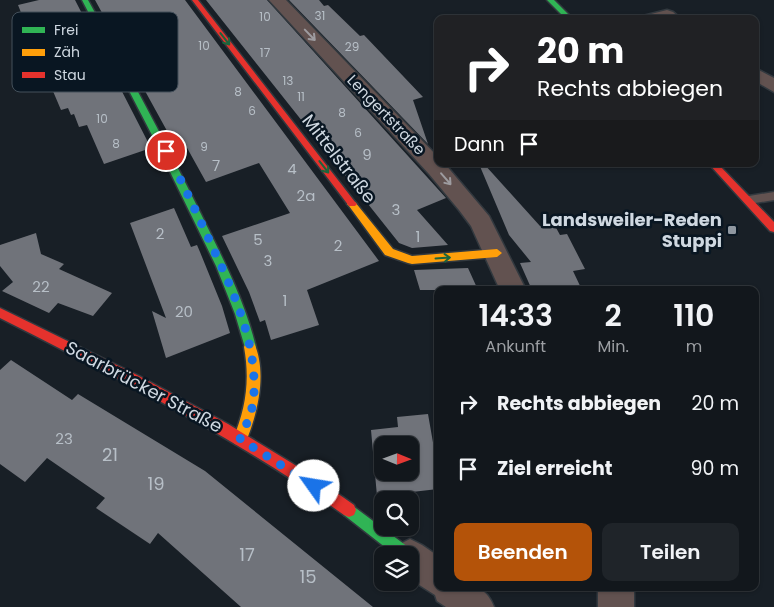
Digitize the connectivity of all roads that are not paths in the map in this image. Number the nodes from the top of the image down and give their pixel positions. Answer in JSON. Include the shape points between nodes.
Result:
{"nodes":[{"id":1,"x":85,"y":0,"type":"edge"},
{"id":2,"x":195,"y":0,"type":"edge"},
{"id":3,"x":277,"y":0,"type":"edge"},
{"id":4,"x":545,"y":3,"type":"edge"},
{"id":5,"x":91,"y":12,"type":"edge"},
{"id":6,"x":552,"y":15,"type":"edge"},
{"id":7,"x":564,"y":15,"type":"edge"},
{"id":8,"x":759,"y":76,"type":"edge"},
{"id":9,"x":774,"y":86,"type":"edge"},
{"id":10,"x":134,"y":92,"type":"edge"},
{"id":11,"x":434,"y":166,"type":"edge"},
{"id":12,"x":435,"y":167,"type":"edge"},
{"id":13,"x":716,"y":167,"type":"edge"},
{"id":14,"x":774,"y":196,"type":"edge"},
{"id":15,"x":749,"y":200,"type":"junction"},
{"id":16,"x":774,"y":228,"type":"edge"},
{"id":17,"x":497,"y":253,"type":"junction"},
{"id":18,"x":511,"y":286,"type":"edge"},
{"id":19,"x":0,"y":313,"type":"edge"},
{"id":20,"x":240,"y":439,"type":"junction"},
{"id":21,"x":395,"y":546,"type":"edge"},
{"id":22,"x":419,"y":564,"type":"edge"},
{"id":23,"x":434,"y":575,"type":"edge"},
{"id":24,"x":454,"y":591,"type":"edge"},
{"id":25,"x":616,"y":591,"type":"edge"},
{"id":26,"x":476,"y":607,"type":"edge"},
{"id":27,"x":616,"y":607,"type":"edge"}],
"edges":[{"from":1,"to":5,"type":"street"},
{"from":2,"to":17,"type":"street","name":"Mittelstraße","one_way":true,"via":[[389,252],[412,260]]},
{"from":3,"to":11,"type":"street","name":"Lengertstraße","one_way":true},
{"from":4,"to":6,"type":"street"},
{"from":4,"to":7,"type":"street"},
{"from":8,"to":9,"type":"street"},
{"from":10,"to":20,"type":"street","via":[[175,168],[244,323],[254,363],[254,394],[250,418]]},
{"from":12,"to":17,"type":"street","name":"Lengertstraße","one_way":true,"via":[[481,222]]},
{"from":13,"to":15,"type":"street"},
{"from":14,"to":15,"type":"lane"},
{"from":15,"to":16,"type":"street"},
{"from":17,"to":18,"type":"street","name":"Lengertstraße"},
{"from":19,"to":20,"type":"street","name":"Saarbrücker Straße","via":[[149,388]]},
{"from":20,"to":21,"type":"street","name":"Saarbrücker Straße","via":[[314,486]]},
{"from":22,"to":23,"type":"street"},
{"from":24,"to":26,"type":"street"},
{"from":25,"to":27,"type":"street"}]}
